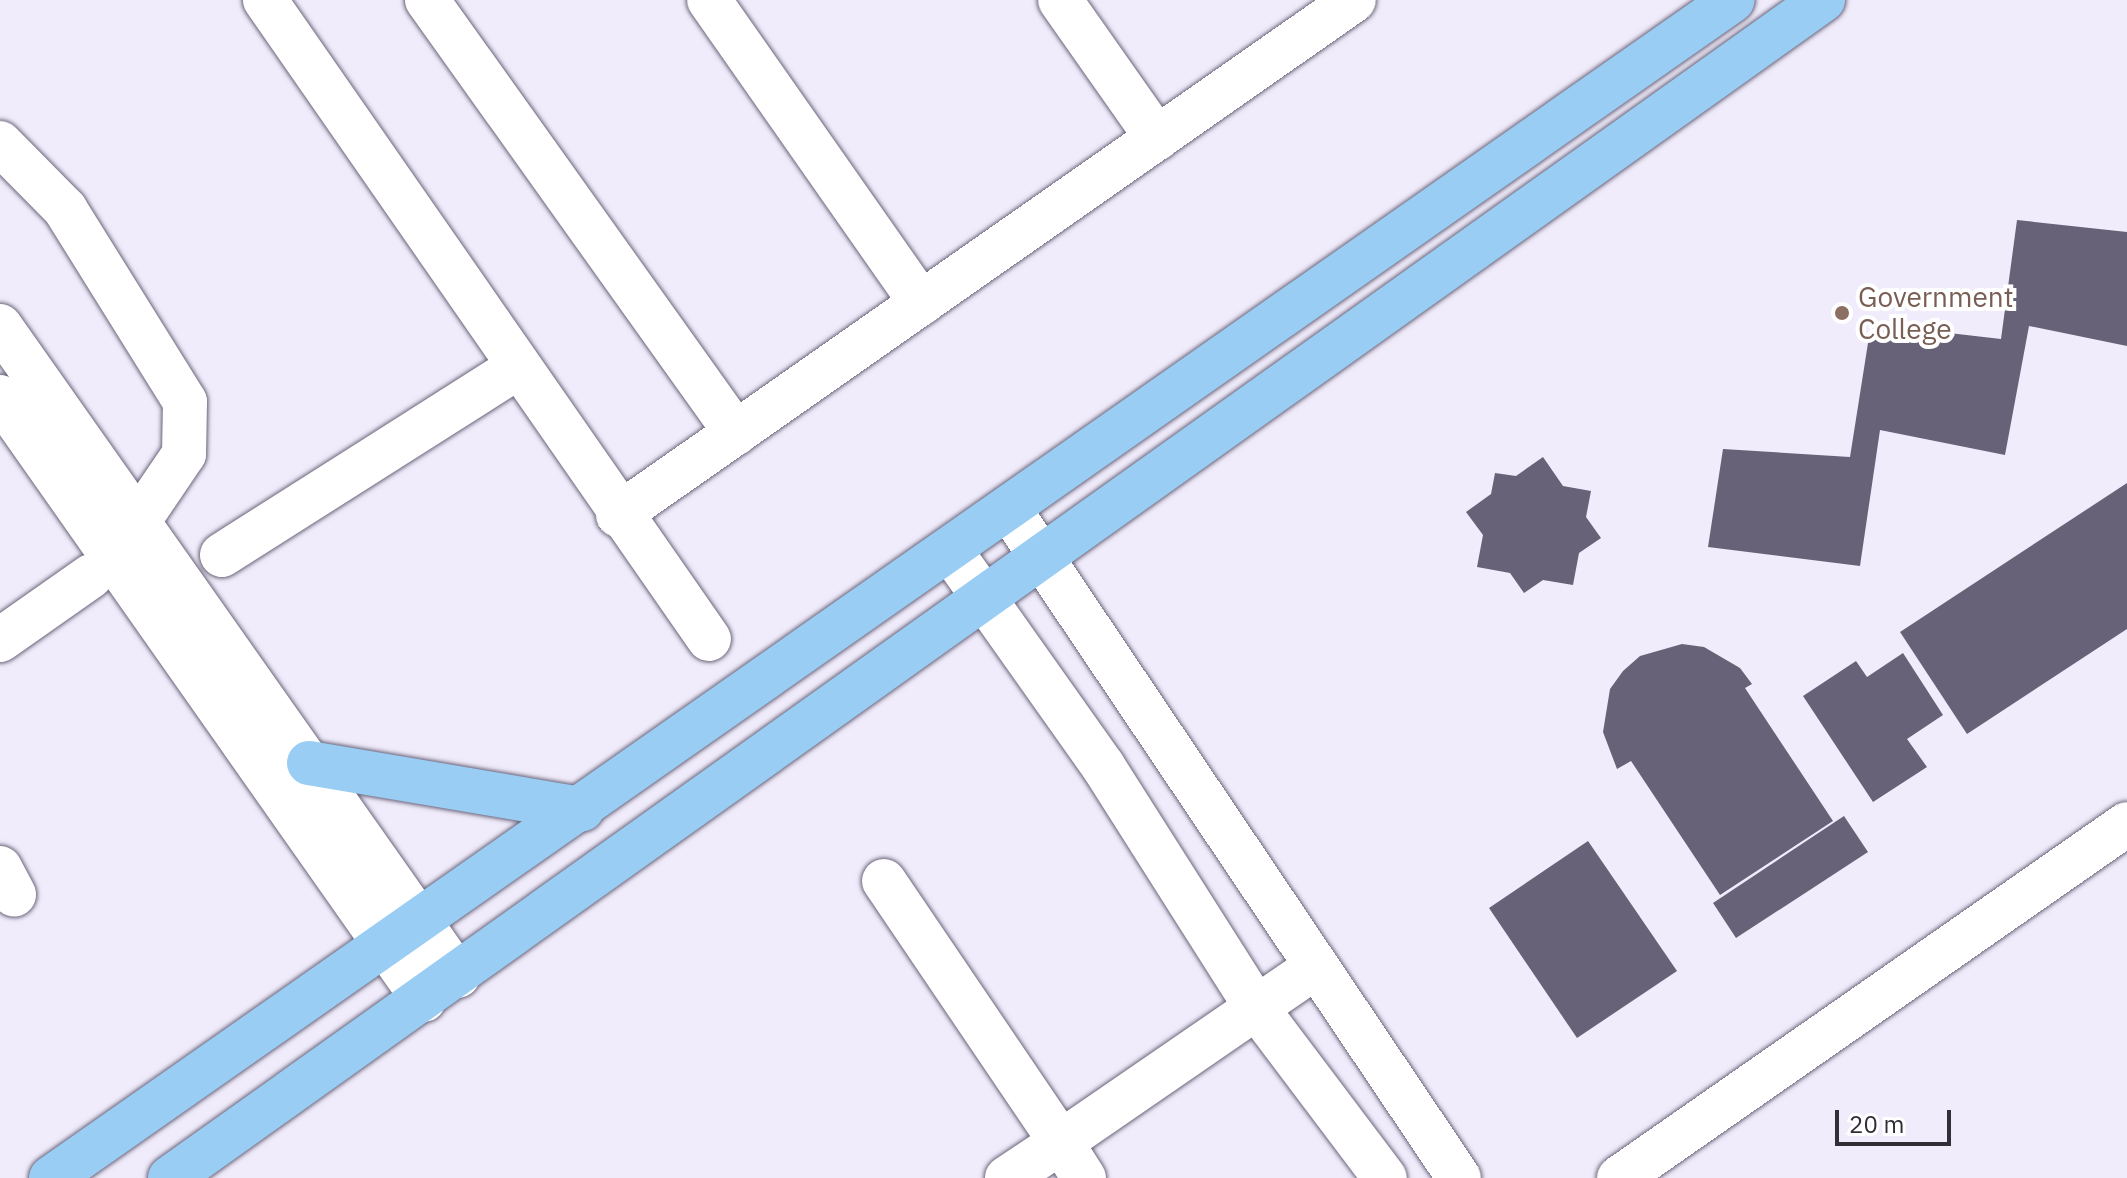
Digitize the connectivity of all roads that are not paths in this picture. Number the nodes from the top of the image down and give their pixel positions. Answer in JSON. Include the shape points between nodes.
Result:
{"nodes":[{"id":1,"x":265,"y":0,"type":"edge"},
{"id":2,"x":427,"y":0,"type":"edge"},
{"id":3,"x":709,"y":0,"type":"edge"},
{"id":4,"x":1060,"y":0,"type":"edge"},
{"id":5,"x":1354,"y":0,"type":"edge"},
{"id":6,"x":1733,"y":0,"type":"edge"},
{"id":7,"x":1823,"y":0,"type":"edge"},
{"id":8,"x":1157,"y":138,"type":"junction"},
{"id":9,"x":0,"y":143,"type":"edge"},
{"id":10,"x":921,"y":303,"type":"junction"},
{"id":11,"x":0,"y":326,"type":"edge"},
{"id":12,"x":517,"y":368,"type":"junction"},
{"id":13,"x":0,"y":397,"type":"edge"},
{"id":14,"x":736,"y":433,"type":"junction"},
{"id":15,"x":1009,"y":509,"type":"junction"},
{"id":16,"x":618,"y":515,"type":"junction"},
{"id":17,"x":138,"y":522,"type":"junction"},
{"id":18,"x":950,"y":550,"type":"junction"},
{"id":19,"x":222,"y":555,"type":"dead end"},
{"id":20,"x":1042,"y":558,"type":"junction"},
{"id":21,"x":91,"y":576,"type":"dead end"},
{"id":22,"x":986,"y":599,"type":"junction"},
{"id":23,"x":709,"y":639,"type":"dead end"},
{"id":24,"x":0,"y":640,"type":"edge"},
{"id":25,"x":309,"y":763,"type":"junction"},
{"id":26,"x":582,"y":809,"type":"junction"},
{"id":27,"x":2127,"y":824,"type":"edge"},
{"id":28,"x":884,"y":881,"type":"dead end"},
{"id":29,"x":404,"y":933,"type":"junction"},
{"id":30,"x":1313,"y":969,"type":"junction"},
{"id":31,"x":441,"y":988,"type":"junction"},
{"id":32,"x":1256,"y":1007,"type":"junction"},
{"id":33,"x":1061,"y":1142,"type":"junction"},
{"id":34,"x":51,"y":1178,"type":"edge"},
{"id":35,"x":170,"y":1178,"type":"edge"},
{"id":36,"x":1007,"y":1178,"type":"edge"},
{"id":37,"x":1084,"y":1178,"type":"edge"},
{"id":38,"x":1385,"y":1178,"type":"edge"},
{"id":39,"x":1459,"y":1178,"type":"edge"},
{"id":40,"x":1619,"y":1178,"type":"edge"}],
"edges":[{"from":1,"to":12,"type":"street"},
{"from":2,"to":14,"type":"street"},
{"from":3,"to":10,"type":"street"},
{"from":4,"to":8,"type":"street"},
{"from":5,"to":8,"type":"street"},
{"from":6,"to":15,"type":"highway"},
{"from":7,"to":20,"type":"highway"},
{"from":8,"to":10,"type":"street"},
{"from":9,"to":17,"type":"street","via":[[65,209],[185,402],[184,454]]},
{"from":10,"to":14,"type":"street"},
{"from":11,"to":17,"type":"street"},
{"from":12,"to":16,"type":"street"},
{"from":12,"to":19,"type":"street"},
{"from":13,"to":29,"type":"street"},
{"from":14,"to":16,"type":"street"},
{"from":15,"to":18,"type":"highway"},
{"from":15,"to":20,"type":"street"},
{"from":16,"to":23,"type":"street"},
{"from":17,"to":25,"type":"street"},
{"from":18,"to":22,"type":"street"},
{"from":18,"to":26,"type":"highway"},
{"from":20,"to":22,"type":"highway"},
{"from":20,"to":30,"type":"street"},
{"from":21,"to":24,"type":"street"},
{"from":22,"to":31,"type":"highway"},
{"from":22,"to":32,"type":"street","via":[[1103,766]]},
{"from":25,"to":26,"type":"highway"},
{"from":25,"to":29,"type":"street"},
{"from":26,"to":29,"type":"highway"},
{"from":27,"to":40,"type":"street"},
{"from":28,"to":33,"type":"street"},
{"from":29,"to":31,"type":"street"},
{"from":29,"to":34,"type":"highway"},
{"from":30,"to":32,"type":"street"},
{"from":30,"to":39,"type":"street"},
{"from":31,"to":35,"type":"highway"},
{"from":32,"to":33,"type":"street"},
{"from":32,"to":38,"type":"street"},
{"from":33,"to":36,"type":"street"},
{"from":33,"to":37,"type":"street"}]}
